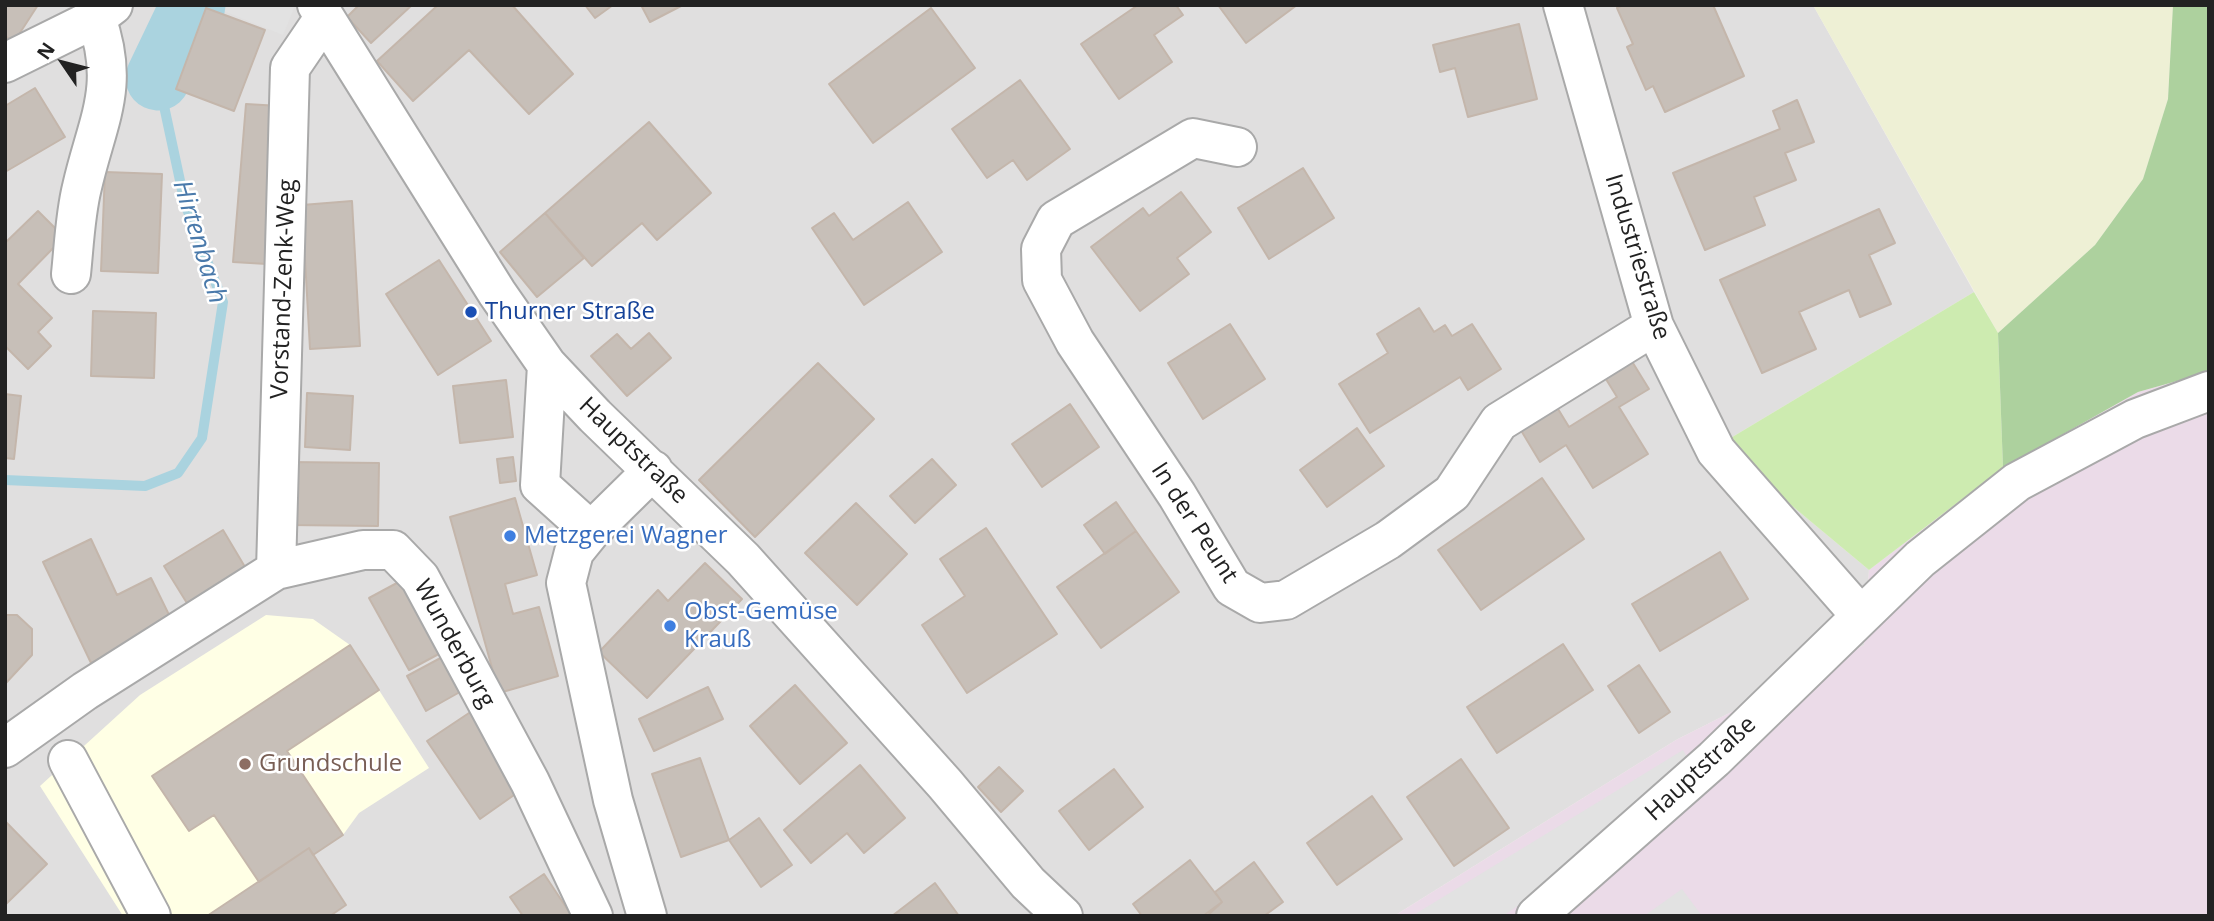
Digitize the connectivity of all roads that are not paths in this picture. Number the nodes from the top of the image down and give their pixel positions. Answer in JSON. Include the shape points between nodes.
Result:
{"nodes":[{"id":1,"x":1563,"y":5,"type":"edge"},
{"id":2,"x":321,"y":11,"type":"edge"},
{"id":3,"x":105,"y":12,"type":"edge"},
{"id":4,"x":8,"y":58,"type":"edge"},
{"id":5,"x":1237,"y":147,"type":"dead end"},
{"id":6,"x":71,"y":274,"type":"dead end"},
{"id":7,"x":1654,"y":326,"type":"junction"},
{"id":8,"x":547,"y":365,"type":"junction"},
{"id":9,"x":2209,"y":391,"type":"edge"},
{"id":10,"x":653,"y":470,"type":"junction"},
{"id":11,"x":590,"y":531,"type":"junction"},
{"id":12,"x":276,"y":570,"type":"junction"},
{"id":13,"x":1861,"y":616,"type":"junction"},
{"id":14,"x":5,"y":748,"type":"edge"},
{"id":15,"x":68,"y":760,"type":"dead end"},
{"id":16,"x":151,"y":916,"type":"edge"},
{"id":17,"x":593,"y":916,"type":"edge"},
{"id":18,"x":647,"y":916,"type":"edge"},
{"id":19,"x":1063,"y":916,"type":"edge"},
{"id":20,"x":1536,"y":916,"type":"edge"}],
"edges":[{"from":1,"to":7,"type":"street","name":"Industriestraße"},
{"from":2,"to":8,"type":"street","name":"Hauptstraße"},
{"from":2,"to":12,"type":"street","name":"Vorstand-Zenk-Weg","via":[[290,68]]},
{"from":3,"to":4,"type":"street"},
{"from":3,"to":6,"type":"street","via":[[109,83],[81,190]]},
{"from":5,"to":7,"type":"street","name":"In der Peunt","via":[[1193,138],[1056,220],[1041,249],[1042,280],[1075,342],[1232,587],[1260,603],[1286,600],[1388,540],[1452,493],[1499,422]]},
{"from":7,"to":13,"type":"street","name":"Industriestraße","via":[[1716,451]]},
{"from":8,"to":10,"type":"street","name":"Hauptstraße"},
{"from":8,"to":11,"type":"street","via":[[540,485]]},
{"from":9,"to":13,"type":"street","name":"Hauptstraße","via":[[2135,419],[2017,482],[1920,559]]},
{"from":10,"to":11,"type":"street"},
{"from":10,"to":19,"type":"street","name":"Hauptstraße","via":[[743,559],[1028,883]]},
{"from":11,"to":18,"type":"street","via":[[574,552],[566,583],[613,800]]},
{"from":12,"to":14,"type":"street","name":"Wunderburg","via":[[85,691]]},
{"from":12,"to":17,"type":"street","name":"Wunderburg","via":[[363,550],[393,550],[420,578],[530,782]]},
{"from":13,"to":20,"type":"street","name":"Hauptstraße","via":[[1714,759]]},
{"from":15,"to":16,"type":"street"}]}
